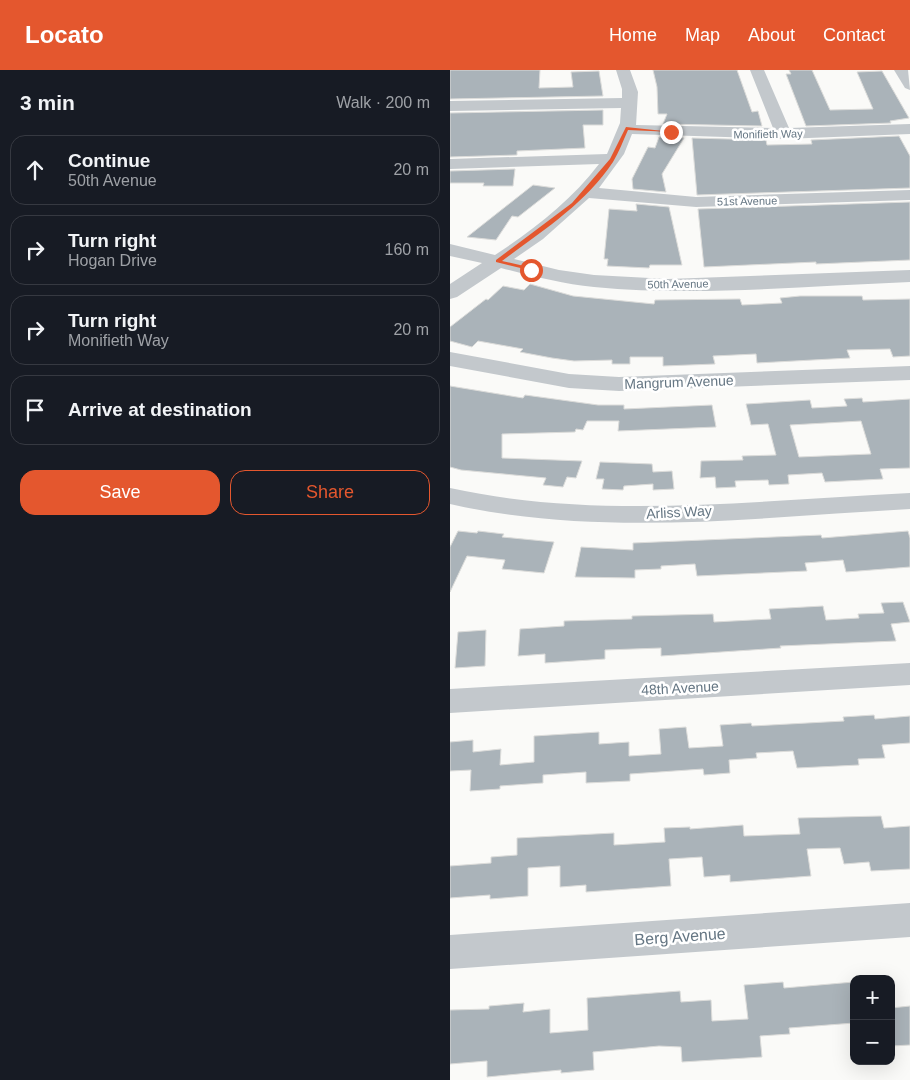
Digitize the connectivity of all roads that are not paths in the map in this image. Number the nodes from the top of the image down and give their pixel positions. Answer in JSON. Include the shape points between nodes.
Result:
{"nodes":[{"id":1,"x":623,"y":70,"type":"edge"},
{"id":2,"x":756,"y":70,"type":"edge"},
{"id":3,"x":901,"y":70,"type":"edge"},
{"id":4,"x":910,"y":84,"type":"edge"},
{"id":5,"x":630,"y":103,"type":"junction"},
{"id":6,"x":450,"y":106,"type":"edge"},
{"id":7,"x":626,"y":129,"type":"junction"},
{"id":8,"x":910,"y":129,"type":"edge"},
{"id":9,"x":783,"y":134,"type":"junction"},
{"id":10,"x":612,"y":159,"type":"junction"},
{"id":11,"x":450,"y":164,"type":"edge"},
{"id":12,"x":585,"y":192,"type":"junction"},
{"id":13,"x":910,"y":195,"type":"edge"},
{"id":14,"x":450,"y":250,"type":"edge"},
{"id":15,"x":498,"y":261,"type":"junction"},
{"id":16,"x":910,"y":276,"type":"edge"},
{"id":17,"x":450,"y":293,"type":"edge"},
{"id":18,"x":450,"y":359,"type":"edge"},
{"id":19,"x":910,"y":373,"type":"edge"},
{"id":20,"x":450,"y":496,"type":"edge"},
{"id":21,"x":910,"y":501,"type":"edge"},
{"id":22,"x":910,"y":674,"type":"edge"},
{"id":23,"x":450,"y":702,"type":"edge"},
{"id":24,"x":910,"y":920,"type":"edge"},
{"id":25,"x":450,"y":952,"type":"edge"}],
"edges":[{"from":1,"to":5,"type":"street"},
{"from":2,"to":9,"type":"street"},
{"from":3,"to":4,"type":"street"},
{"from":5,"to":6,"type":"street"},
{"from":5,"to":7,"type":"street"},
{"from":7,"to":9,"type":"street","name":"Monifieth Way"},
{"from":7,"to":10,"type":"street"},
{"from":8,"to":9,"type":"street","name":"Monifieth Way"},
{"from":10,"to":11,"type":"street"},
{"from":10,"to":12,"type":"street"},
{"from":12,"to":13,"type":"street","name":"51st Avenue","via":[[696,202]]},
{"from":12,"to":15,"type":"street","via":[[562,215]]},
{"from":14,"to":15,"type":"street","name":"50th Avenue"},
{"from":15,"to":16,"type":"street","name":"50th Avenue","via":[[559,276],[631,284]]},
{"from":15,"to":17,"type":"street"},
{"from":18,"to":19,"type":"street","name":"Mangrum Avenue","via":[[522,374],[619,384]]},
{"from":20,"to":21,"type":"street","name":"Arliss Way","via":[[520,508],[636,515]]},
{"from":22,"to":23,"type":"street","name":"48th Avenue"},
{"from":24,"to":25,"type":"street","name":"Berg Avenue"}]}
